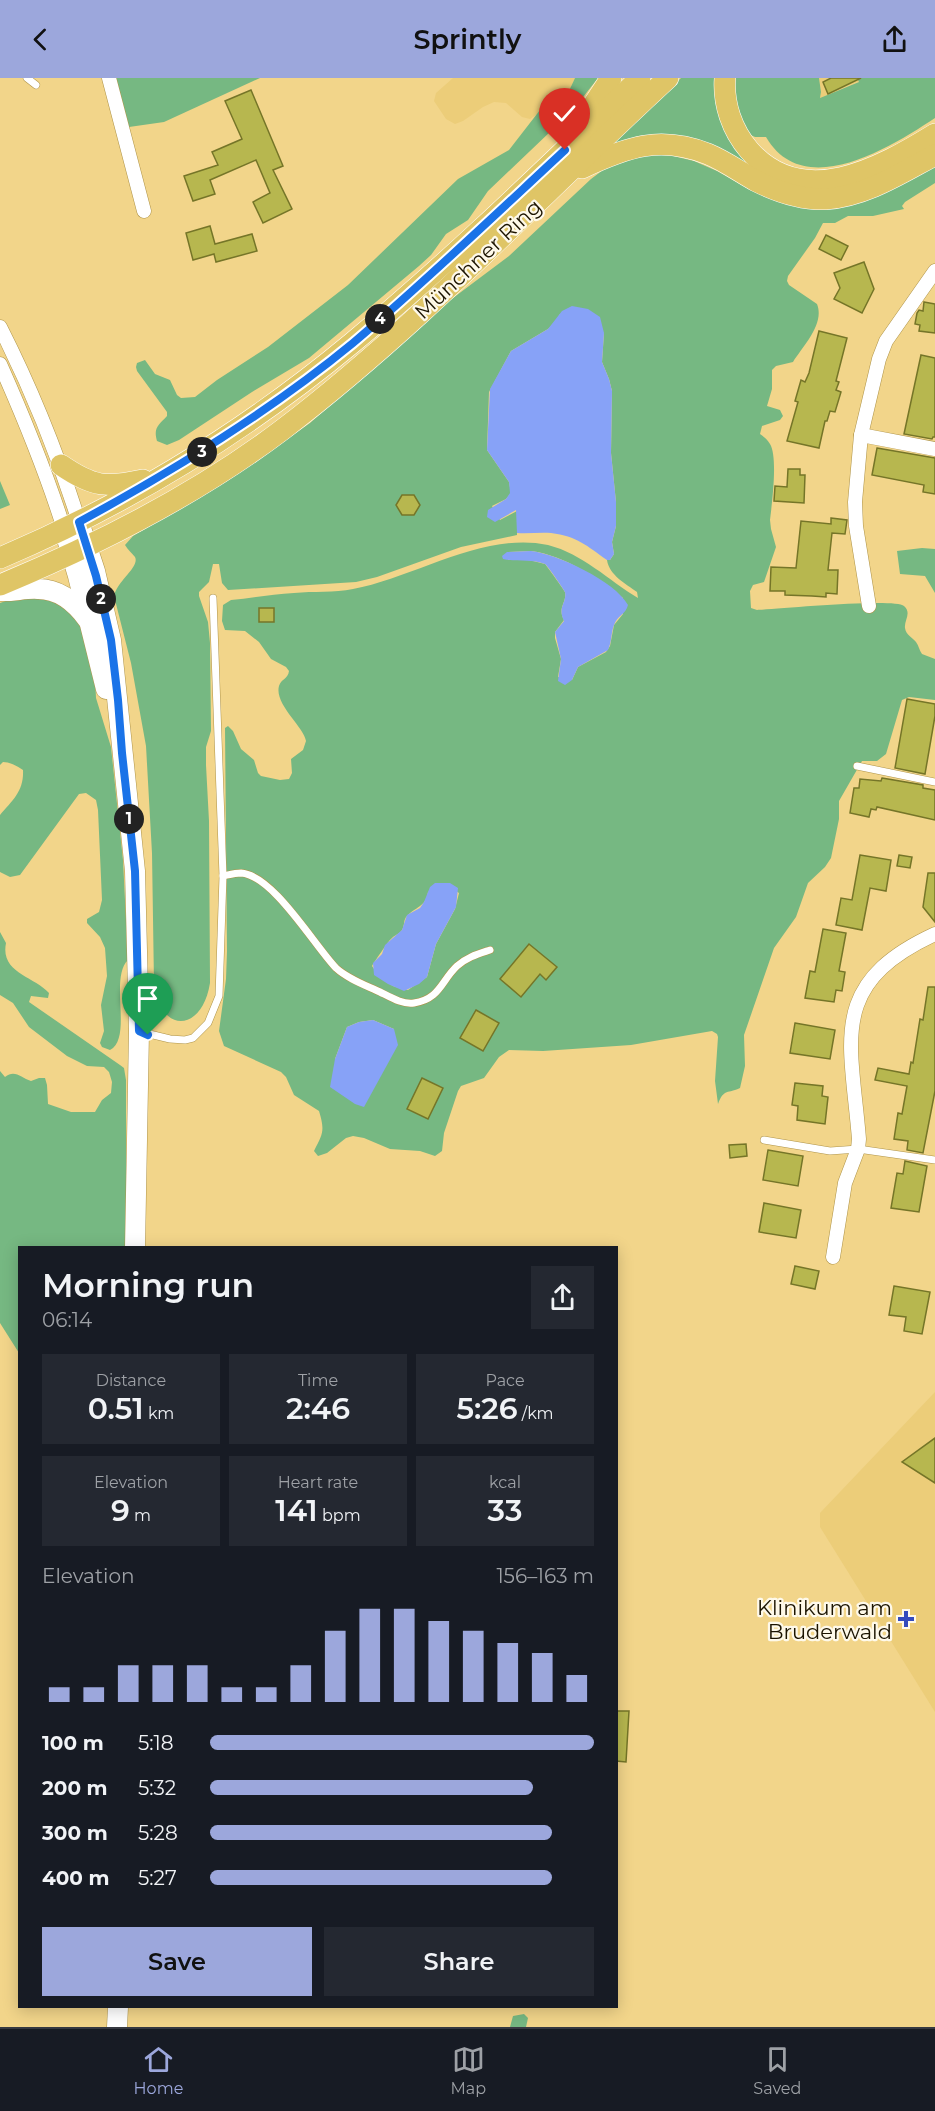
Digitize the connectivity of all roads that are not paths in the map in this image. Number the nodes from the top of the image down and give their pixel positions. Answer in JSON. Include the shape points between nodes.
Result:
{"nodes":[{"id":1,"x":27,"y":78,"type":"edge"},
{"id":2,"x":109,"y":78,"type":"edge"},
{"id":3,"x":611,"y":78,"type":"edge"},
{"id":4,"x":640,"y":78,"type":"edge"},
{"id":5,"x":668,"y":78,"type":"edge"},
{"id":6,"x":725,"y":78,"type":"edge"},
{"id":7,"x":36,"y":85,"type":"dead end"},
{"id":8,"x":935,"y":134,"type":"edge"},
{"id":9,"x":565,"y":150,"type":"junction"},
{"id":10,"x":935,"y":155,"type":"edge"},
{"id":11,"x":566,"y":176,"type":"junction"},
{"id":12,"x":144,"y":211,"type":"dead end"},
{"id":13,"x":934,"y":273,"type":"edge"},
{"id":14,"x":0,"y":327,"type":"edge"},
{"id":15,"x":0,"y":364,"type":"edge"},
{"id":16,"x":861,"y":435,"type":"junction"},
{"id":17,"x":935,"y":449,"type":"edge"},
{"id":18,"x":61,"y":465,"type":"junction"},
{"id":19,"x":162,"y":476,"type":"junction"},
{"id":20,"x":71,"y":526,"type":"junction"},
{"id":21,"x":80,"y":551,"type":"junction"},
{"id":22,"x":0,"y":558,"type":"edge"},
{"id":23,"x":0,"y":585,"type":"edge"},
{"id":24,"x":0,"y":591,"type":"edge"},
{"id":25,"x":213,"y":598,"type":"dead end"},
{"id":26,"x":869,"y":606,"type":"dead end"},
{"id":27,"x":90,"y":622,"type":"junction"},
{"id":28,"x":122,"y":753,"type":"junction"},
{"id":29,"x":857,"y":766,"type":"dead end"},
{"id":30,"x":935,"y":781,"type":"edge"},
{"id":31,"x":223,"y":876,"type":"junction"},
{"id":32,"x":935,"y":934,"type":"edge"},
{"id":33,"x":490,"y":950,"type":"dead end"},
{"id":34,"x":139,"y":1031,"type":"junction"},
{"id":35,"x":764,"y":1140,"type":"dead end"},
{"id":36,"x":858,"y":1149,"type":"junction"},
{"id":37,"x":935,"y":1160,"type":"edge"},
{"id":38,"x":135,"y":1246,"type":"edge"},
{"id":39,"x":833,"y":1257,"type":"dead end"},
{"id":40,"x":118,"y":2008,"type":"edge"},
{"id":41,"x":117,"y":2027,"type":"edge"}],
"edges":[{"from":1,"to":7,"type":"lane"},
{"from":2,"to":12,"type":"street"},
{"from":3,"to":9,"type":"main road"},
{"from":4,"to":9,"type":"main road","name":"Münchner Ring"},
{"from":5,"to":11,"type":"main road","name":"Münchner Ring"},
{"from":6,"to":8,"type":"main road","via":[[727,106],[743,143],[773,171],[792,177],[816,181],[843,178],[874,168]]},
{"from":9,"to":19,"type":"main road","name":"Münchner Ring","via":[[360,336],[264,410]]},
{"from":10,"to":11,"type":"main road","via":[[886,182],[825,199],[790,195],[710,155],[657,143],[614,153]]},
{"from":11,"to":21,"type":"main road","name":"Münchner Ring","via":[[448,289],[281,431],[205,482]]},
{"from":13,"to":16,"type":"street","via":[[886,341]]},
{"from":14,"to":18,"type":"street"},
{"from":15,"to":20,"type":"street"},
{"from":16,"to":17,"type":"street"},
{"from":16,"to":26,"type":"street","via":[[856,526]]},
{"from":18,"to":19,"type":"main road","via":[[82,479],[108,486]]},
{"from":18,"to":20,"type":"street"},
{"from":19,"to":20,"type":"main road","name":"Münchner Ring"},
{"from":20,"to":21,"type":"main road"},
{"from":20,"to":22,"type":"main road","name":"Münchner Ring"},
{"from":21,"to":23,"type":"main road","name":"Münchner Ring"},
{"from":21,"to":27,"type":"main road"},
{"from":21,"to":28,"type":"main road","via":[[111,640]]},
{"from":24,"to":27,"type":"main road","via":[[49,590],[77,605]]},
{"from":25,"to":31,"type":"lane"},
{"from":27,"to":28,"type":"main road"},
{"from":28,"to":34,"type":"main road","via":[[135,871]]},
{"from":29,"to":30,"type":"lane"},
{"from":31,"to":33,"type":"lane","via":[[242,873],[261,882],[275,893],[336,968],[359,983],[404,1002],[413,1003],[437,994],[457,966]]},
{"from":31,"to":34,"type":"lane","via":[[219,996],[208,1023],[193,1038],[185,1040]]},
{"from":32,"to":36,"type":"street","via":[[908,946],[888,961],[868,981],[855,1006],[850,1041]]},
{"from":34,"to":38,"type":"main road"},
{"from":35,"to":36,"type":"lane","via":[[830,1151]]},
{"from":36,"to":37,"type":"lane"},
{"from":36,"to":39,"type":"street","via":[[845,1183]]},
{"from":40,"to":41,"type":"main road"}]}
